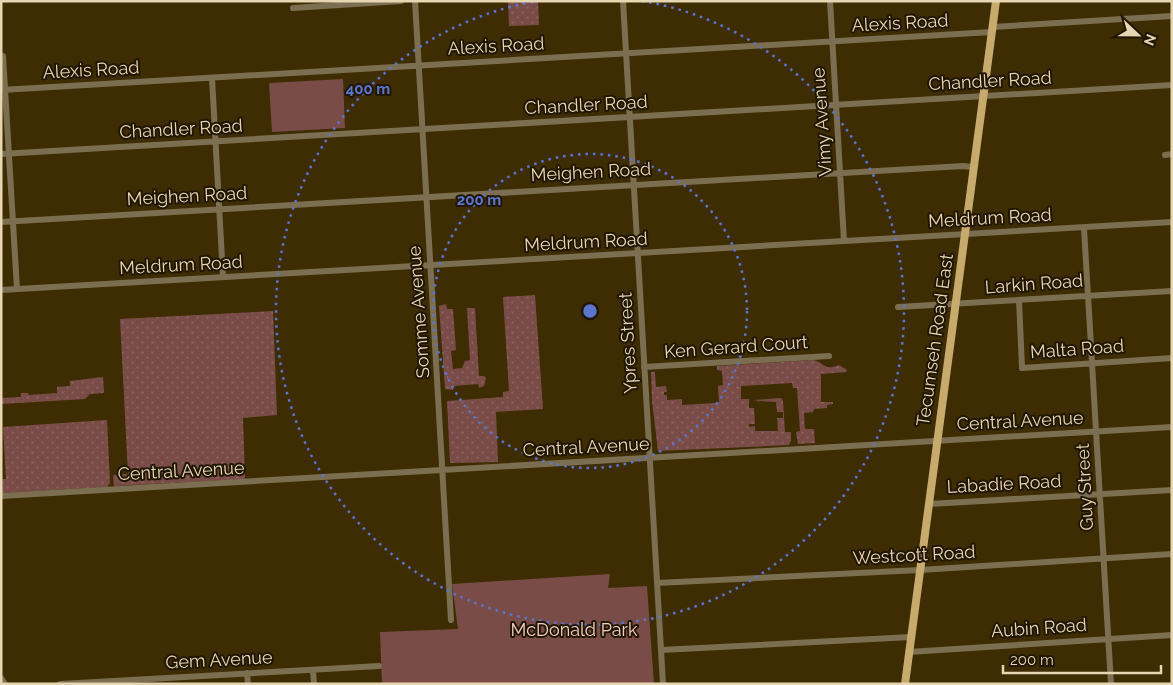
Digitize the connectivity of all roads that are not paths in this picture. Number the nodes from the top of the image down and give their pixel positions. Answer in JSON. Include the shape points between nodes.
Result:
{"nodes":[{"id":1,"x":401,"y":1,"type":"edge"},
{"id":2,"x":415,"y":1,"type":"edge"},
{"id":3,"x":623,"y":1,"type":"edge"},
{"id":4,"x":830,"y":1,"type":"edge"},
{"id":5,"x":996,"y":1,"type":"edge"},
{"id":6,"x":293,"y":8,"type":"dead end"},
{"id":7,"x":1172,"y":16,"type":"edge"},
{"id":8,"x":992,"y":30,"type":"junction"},
{"id":9,"x":832,"y":42,"type":"junction"},
{"id":10,"x":626,"y":54,"type":"junction"},
{"id":11,"x":3,"y":56,"type":"dead end"},
{"id":12,"x":418,"y":66,"type":"junction"},
{"id":13,"x":212,"y":78,"type":"junction"},
{"id":14,"x":1172,"y":85,"type":"edge"},
{"id":15,"x":3,"y":90,"type":"edge"},
{"id":16,"x":982,"y":96,"type":"junction"},
{"id":17,"x":836,"y":105,"type":"junction"},
{"id":18,"x":629,"y":117,"type":"junction"},
{"id":19,"x":422,"y":130,"type":"junction"},
{"id":20,"x":216,"y":142,"type":"junction"},
{"id":21,"x":1,"y":154,"type":"edge"},
{"id":22,"x":9,"y":154,"type":"junction"},
{"id":23,"x":973,"y":167,"type":"junction"},
{"id":24,"x":841,"y":173,"type":"junction"},
{"id":25,"x":634,"y":185,"type":"junction"},
{"id":26,"x":426,"y":197,"type":"junction"},
{"id":27,"x":219,"y":209,"type":"junction"},
{"id":28,"x":1,"y":222,"type":"edge"},
{"id":29,"x":13,"y":222,"type":"junction"},
{"id":30,"x":1172,"y":222,"type":"edge"},
{"id":31,"x":1084,"y":228,"type":"junction"},
{"id":32,"x":964,"y":234,"type":"junction"},
{"id":33,"x":844,"y":241,"type":"junction"},
{"id":34,"x":638,"y":254,"type":"junction"},
{"id":35,"x":431,"y":266,"type":"junction"},
{"id":36,"x":223,"y":277,"type":"junction"},
{"id":37,"x":17,"y":289,"type":"junction"},
{"id":38,"x":1,"y":290,"type":"edge"},
{"id":39,"x":1172,"y":290,"type":"edge"},
{"id":40,"x":1088,"y":296,"type":"junction"},
{"id":41,"x":1018,"y":300,"type":"junction"},
{"id":42,"x":955,"y":304,"type":"junction"},
{"id":43,"x":898,"y":307,"type":"dead end"},
{"id":44,"x":829,"y":356,"type":"dead end"},
{"id":45,"x":1172,"y":358,"type":"edge"},
{"id":46,"x":1092,"y":363,"type":"junction"},
{"id":47,"x":644,"y":367,"type":"junction"},
{"id":48,"x":1172,"y":427,"type":"edge"},
{"id":49,"x":1096,"y":431,"type":"junction"},
{"id":50,"x":937,"y":441,"type":"junction"},
{"id":51,"x":650,"y":458,"type":"junction"},
{"id":52,"x":442,"y":470,"type":"junction"},
{"id":53,"x":1172,"y":490,"type":"edge"},
{"id":54,"x":1100,"y":494,"type":"junction"},
{"id":55,"x":1,"y":496,"type":"edge"},
{"id":56,"x":928,"y":504,"type":"junction"},
{"id":57,"x":1172,"y":554,"type":"edge"},
{"id":58,"x":1104,"y":558,"type":"junction"},
{"id":59,"x":920,"y":570,"type":"junction"},
{"id":60,"x":657,"y":583,"type":"junction"},
{"id":61,"x":451,"y":620,"type":"dead end"},
{"id":62,"x":1172,"y":635,"type":"edge"},
{"id":63,"x":911,"y":637,"type":"junction"},
{"id":64,"x":1109,"y":639,"type":"junction"},
{"id":65,"x":661,"y":650,"type":"junction"},
{"id":66,"x":909,"y":652,"type":"junction"},
{"id":67,"x":379,"y":666,"type":"dead end"},
{"id":68,"x":313,"y":670,"type":"junction"},
{"id":69,"x":247,"y":673,"type":"junction"},
{"id":70,"x":1,"y":678,"type":"edge"},
{"id":71,"x":134,"y":682,"type":"edge"},
{"id":72,"x":5,"y":684,"type":"edge"},
{"id":73,"x":60,"y":684,"type":"edge"},
{"id":74,"x":248,"y":684,"type":"edge"},
{"id":75,"x":314,"y":684,"type":"edge"},
{"id":76,"x":663,"y":684,"type":"edge"},
{"id":77,"x":905,"y":684,"type":"edge"},
{"id":78,"x":1112,"y":684,"type":"edge"}],
"edges":[{"from":1,"to":6,"type":"street"},
{"from":2,"to":12,"type":"street","name":"Somme Avenue"},
{"from":3,"to":10,"type":"street","name":"Ypres Street"},
{"from":4,"to":9,"type":"street","name":"Vimy Avenue"},
{"from":5,"to":8,"type":"main road","name":"Tecumseh Road East"},
{"from":7,"to":8,"type":"street","name":"Alexis Road"},
{"from":8,"to":9,"type":"street","name":"Alexis Road"},
{"from":8,"to":16,"type":"main road","name":"Tecumseh Road East"},
{"from":9,"to":10,"type":"street","name":"Alexis Road"},
{"from":9,"to":17,"type":"street","name":"Vimy Avenue"},
{"from":10,"to":12,"type":"street","name":"Alexis Road"},
{"from":10,"to":18,"type":"street","name":"Ypres Street"},
{"from":11,"to":15,"type":"street"},
{"from":12,"to":13,"type":"street","name":"Alexis Road"},
{"from":12,"to":19,"type":"street","name":"Somme Avenue"},
{"from":13,"to":15,"type":"street","name":"Alexis Road"},
{"from":13,"to":20,"type":"street"},
{"from":14,"to":16,"type":"street","name":"Chandler Road"},
{"from":15,"to":22,"type":"street"},
{"from":16,"to":17,"type":"street","name":"Chandler Road"},
{"from":16,"to":23,"type":"main road","name":"Tecumseh Road East"},
{"from":17,"to":18,"type":"street","name":"Chandler Road"},
{"from":17,"to":24,"type":"street","name":"Vimy Avenue"},
{"from":18,"to":19,"type":"street","name":"Chandler Road"},
{"from":18,"to":25,"type":"street","name":"Ypres Street"},
{"from":19,"to":20,"type":"street","name":"Chandler Road"},
{"from":19,"to":26,"type":"street","name":"Somme Avenue"},
{"from":20,"to":22,"type":"street","name":"Chandler Road"},
{"from":20,"to":27,"type":"street"},
{"from":21,"to":22,"type":"street","name":"Chandler Road"},
{"from":22,"to":29,"type":"street"},
{"from":23,"to":24,"type":"street","name":"Meighen Road"},
{"from":23,"to":32,"type":"main road","name":"Tecumseh Road East"},
{"from":24,"to":25,"type":"street","name":"Meighen Road"},
{"from":24,"to":33,"type":"street","name":"Vimy Avenue"},
{"from":25,"to":26,"type":"street","name":"Meighen Road"},
{"from":25,"to":34,"type":"street","name":"Ypres Street"},
{"from":26,"to":27,"type":"street","name":"Meighen Road"},
{"from":26,"to":35,"type":"street","name":"Somme Avenue"},
{"from":27,"to":29,"type":"street","name":"Meighen Road"},
{"from":27,"to":36,"type":"street"},
{"from":28,"to":29,"type":"street","name":"Meighen Road"},
{"from":29,"to":37,"type":"street"},
{"from":30,"to":31,"type":"street","name":"Meldrum Road"},
{"from":31,"to":32,"type":"street","name":"Meldrum Road"},
{"from":31,"to":40,"type":"street","name":"Guy Street"},
{"from":32,"to":33,"type":"street","name":"Meldrum Road"},
{"from":32,"to":42,"type":"main road","name":"Tecumseh Road East"},
{"from":33,"to":34,"type":"street","name":"Meldrum Road"},
{"from":34,"to":35,"type":"street","name":"Meldrum Road"},
{"from":34,"to":47,"type":"street","name":"Ypres Street"},
{"from":35,"to":36,"type":"street","name":"Meldrum Road"},
{"from":35,"to":52,"type":"street","name":"Somme Avenue"},
{"from":36,"to":37,"type":"street","name":"Meldrum Road"},
{"from":37,"to":38,"type":"street","name":"Meldrum Road"},
{"from":39,"to":40,"type":"street","name":"Larkin Road"},
{"from":40,"to":41,"type":"street","name":"Larkin Road"},
{"from":40,"to":46,"type":"street","name":"Guy Street"},
{"from":41,"to":42,"type":"street","name":"Larkin Road"},
{"from":41,"to":46,"type":"street","name":"Malta Road","via":[[1022,368]]},
{"from":42,"to":43,"type":"street","name":"Larkin Road"},
{"from":42,"to":50,"type":"main road","name":"Tecumseh Road East"},
{"from":44,"to":47,"type":"street","name":"Ken Gerard Court"},
{"from":45,"to":46,"type":"street","name":"Malta Road"},
{"from":46,"to":49,"type":"street","name":"Guy Street"},
{"from":47,"to":51,"type":"street","name":"Ypres Street"},
{"from":48,"to":49,"type":"street","name":"Central Avenue"},
{"from":49,"to":50,"type":"street","name":"Central Avenue"},
{"from":49,"to":54,"type":"street","name":"Guy Street"},
{"from":50,"to":51,"type":"street","name":"Central Avenue"},
{"from":50,"to":56,"type":"main road","name":"Tecumseh Road East"},
{"from":51,"to":52,"type":"street","name":"Central Avenue"},
{"from":51,"to":60,"type":"street","name":"Ypres Street"},
{"from":52,"to":55,"type":"street","name":"Central Avenue"},
{"from":52,"to":61,"type":"street","name":"Somme Avenue"},
{"from":53,"to":54,"type":"street","name":"Labadie Road"},
{"from":54,"to":56,"type":"street","name":"Labadie Road"},
{"from":54,"to":58,"type":"street","name":"Guy Street"},
{"from":56,"to":59,"type":"main road","name":"Tecumseh Road East"},
{"from":57,"to":58,"type":"street","name":"Westcott Road"},
{"from":58,"to":59,"type":"street","name":"Westcott Road"},
{"from":58,"to":64,"type":"street","name":"Guy Street"},
{"from":59,"to":60,"type":"street","name":"Westcott Road"},
{"from":59,"to":63,"type":"main road","name":"Tecumseh Road East"},
{"from":60,"to":65,"type":"street","name":"Ypres Street"},
{"from":62,"to":64,"type":"street","name":"Aubin Road"},
{"from":63,"to":65,"type":"street"},
{"from":63,"to":66,"type":"main road","name":"Tecumseh Road East"},
{"from":64,"to":66,"type":"street","name":"Aubin Road"},
{"from":64,"to":78,"type":"street","name":"Guy Street"},
{"from":65,"to":76,"type":"street","name":"Ypres Street"},
{"from":66,"to":77,"type":"main road","name":"Tecumseh Road East"},
{"from":67,"to":68,"type":"street","name":"Gem Avenue"},
{"from":68,"to":69,"type":"street","name":"Gem Avenue"},
{"from":68,"to":75,"type":"street"},
{"from":69,"to":71,"type":"street","name":"Gem Avenue"},
{"from":69,"to":74,"type":"street"},
{"from":70,"to":72,"type":"street"},
{"from":71,"to":73,"type":"street","name":"Gem Avenue"}]}
